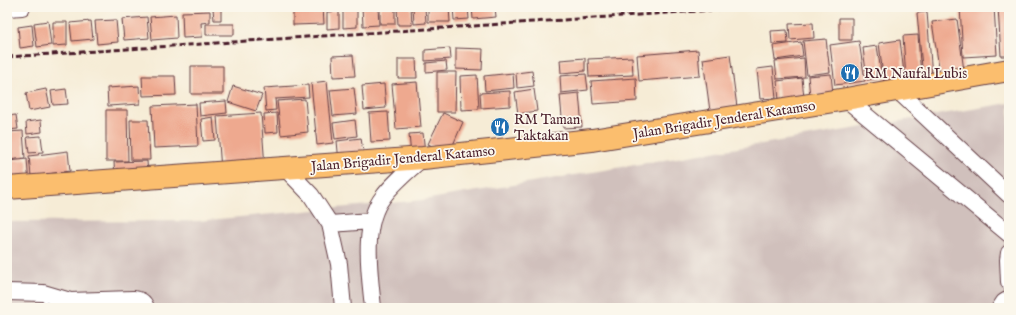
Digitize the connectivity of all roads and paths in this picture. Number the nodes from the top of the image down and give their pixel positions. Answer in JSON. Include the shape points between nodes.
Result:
{"nodes":[{"id":1,"x":22,"y":7,"type":"edge"},
{"id":2,"x":7,"y":8,"type":"edge"},
{"id":3,"x":1009,"y":70,"type":"edge"},
{"id":4,"x":897,"y":90,"type":"junction"},
{"id":5,"x":846,"y":99,"type":"junction"},
{"id":6,"x":423,"y":158,"type":"junction"},
{"id":7,"x":284,"y":167,"type":"junction"},
{"id":8,"x":7,"y":188,"type":"edge"},
{"id":9,"x":1009,"y":195,"type":"edge"},
{"id":10,"x":371,"y":221,"type":"junction"},
{"id":11,"x":330,"y":224,"type":"junction"},
{"id":12,"x":1009,"y":234,"type":"edge"},
{"id":13,"x":1009,"y":253,"type":"edge"},
{"id":14,"x":1009,"y":282,"type":"edge"},
{"id":15,"x":7,"y":292,"type":"edge"},
{"id":16,"x":1009,"y":299,"type":"edge"},
{"id":17,"x":70,"y":304,"type":"edge"},
{"id":18,"x":146,"y":308,"type":"edge"},
{"id":19,"x":343,"y":308,"type":"edge"},
{"id":20,"x":373,"y":308,"type":"edge"},
{"id":21,"x":1000,"y":308,"type":"edge"}],
"edges":[{"from":1,"to":2,"type":"street"},
{"from":3,"to":4,"type":"highway","name":"Jalan Brigadir Jenderal Katamso"},
{"from":4,"to":5,"type":"highway","name":"Jalan Brigadir Jenderal Katamso"},
{"from":4,"to":9,"type":"street"},
{"from":5,"to":6,"type":"highway","name":"Jalan Brigadir Jenderal Katamso","via":[[592,140]]},
{"from":5,"to":12,"type":"street"},
{"from":6,"to":7,"type":"highway","name":"Jalan Brigadir Jenderal Katamso"},
{"from":6,"to":10,"type":"street","via":[[382,198]]},
{"from":7,"to":8,"type":"highway","name":"Jalan Brigadir Jenderal Katamso"},
{"from":7,"to":11,"type":"street","via":[[311,195]]},
{"from":10,"to":11,"type":"street"},
{"from":10,"to":20,"type":"street","via":[[368,251]]},
{"from":11,"to":19,"type":"street","via":[[339,264]]},
{"from":13,"to":14,"type":"street"},
{"from":15,"to":17,"type":"street","via":[[43,293]]},
{"from":16,"to":21,"type":"street"},
{"from":17,"to":18,"type":"street","via":[[133,299],[141,300]]}]}
